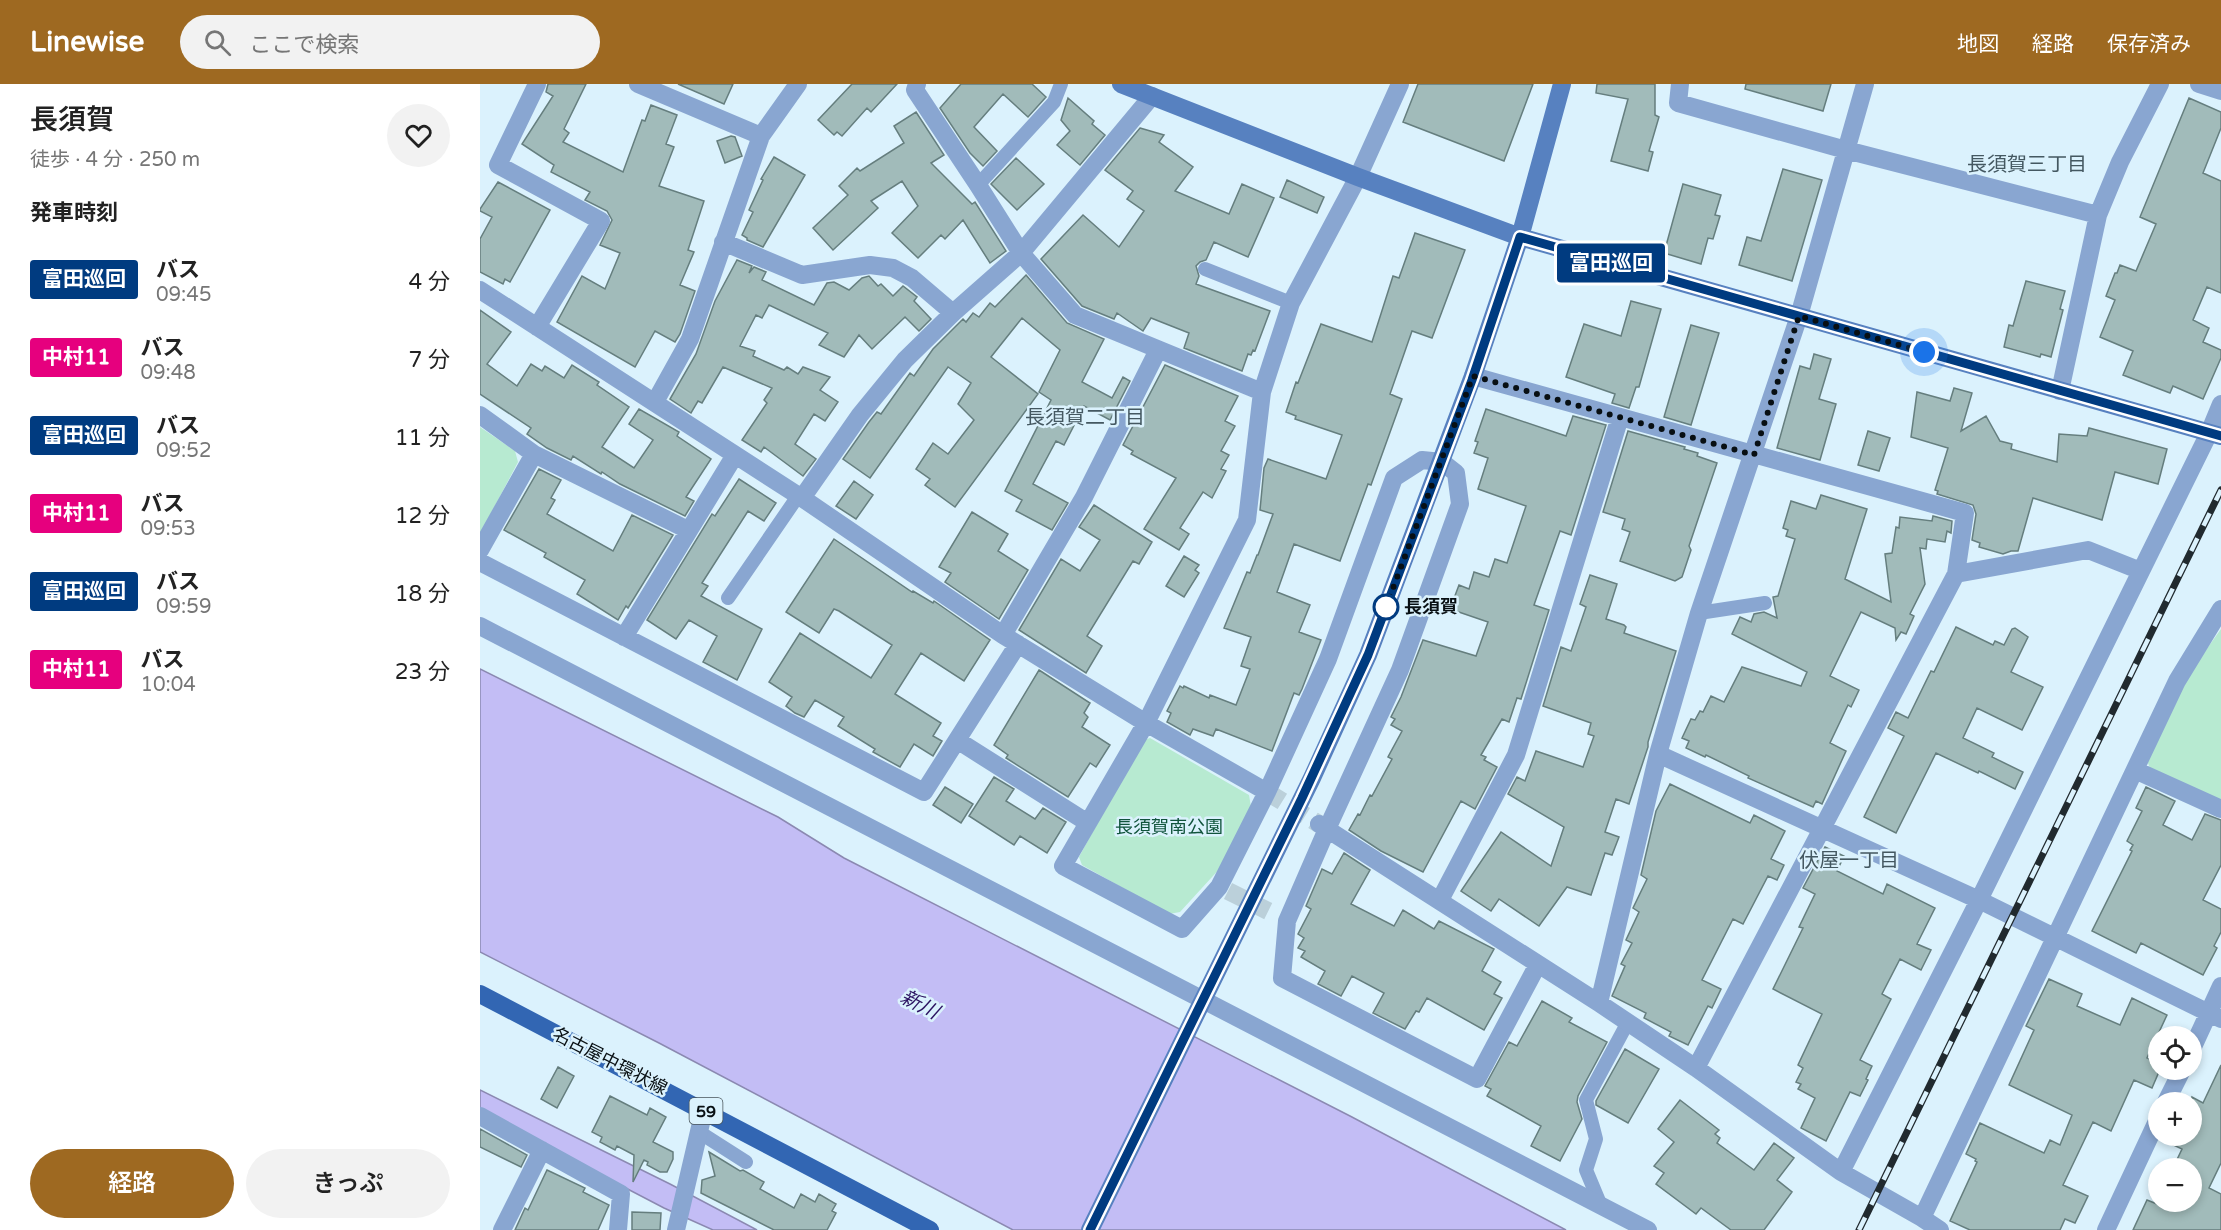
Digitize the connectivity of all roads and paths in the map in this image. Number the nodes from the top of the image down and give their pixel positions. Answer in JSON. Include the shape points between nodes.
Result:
{"nodes":[{"id":1,"x":537,"y":84,"type":"edge"},
{"id":2,"x":638,"y":84,"type":"edge"},
{"id":3,"x":798,"y":84,"type":"edge"},
{"id":4,"x":917,"y":84,"type":"edge"},
{"id":5,"x":1061,"y":84,"type":"edge"},
{"id":6,"x":1121,"y":84,"type":"edge"},
{"id":7,"x":1400,"y":84,"type":"edge"},
{"id":8,"x":1680,"y":84,"type":"edge"},
{"id":9,"x":1865,"y":84,"type":"edge"},
{"id":10,"x":2160,"y":84,"type":"edge"},
{"id":11,"x":2199,"y":84,"type":"edge"},
{"id":12,"x":1564,"y":85,"type":"edge"},
{"id":13,"x":2221,"y":91,"type":"edge"},
{"id":14,"x":1152,"y":96,"type":"junction"},
{"id":15,"x":761,"y":136,"type":"junction"},
{"id":16,"x":1846,"y":150,"type":"junction"},
{"id":17,"x":1358,"y":177,"type":"junction"},
{"id":18,"x":978,"y":185,"type":"junction"},
{"id":19,"x":2098,"y":215,"type":"junction"},
{"id":20,"x":1520,"y":237,"type":"junction"},
{"id":21,"x":723,"y":242,"type":"junction"},
{"id":22,"x":1020,"y":253,"type":"junction"},
{"id":23,"x":1204,"y":269,"type":"dead end"},
{"id":24,"x":480,"y":290,"type":"edge"},
{"id":25,"x":1291,"y":303,"type":"junction"},
{"id":26,"x":953,"y":313,"type":"junction"},
{"id":27,"x":1799,"y":316,"type":"junction"},
{"id":28,"x":537,"y":327,"type":"junction"},
{"id":29,"x":1158,"y":350,"type":"junction"},
{"id":30,"x":1473,"y":376,"type":"junction"},
{"id":31,"x":2060,"y":391,"type":"junction"},
{"id":32,"x":1262,"y":392,"type":"junction"},
{"id":33,"x":655,"y":402,"type":"junction"},
{"id":34,"x":2221,"y":404,"type":"edge"},
{"id":35,"x":480,"y":415,"type":"edge"},
{"id":36,"x":1620,"y":417,"type":"junction"},
{"id":37,"x":2215,"y":434,"type":"edge"},
{"id":38,"x":534,"y":454,"type":"junction"},
{"id":39,"x":735,"y":455,"type":"junction"},
{"id":40,"x":1754,"y":455,"type":"junction"},
{"id":41,"x":1442,"y":462,"type":"junction"},
{"id":42,"x":800,"y":497,"type":"junction"},
{"id":43,"x":688,"y":531,"type":"junction"},
{"id":44,"x":480,"y":550,"type":"edge"},
{"id":45,"x":480,"y":562,"type":"edge"},
{"id":46,"x":2141,"y":571,"type":"junction"},
{"id":47,"x":1956,"y":574,"type":"junction"},
{"id":48,"x":728,"y":598,"type":"dead end"},
{"id":49,"x":1765,"y":603,"type":"dead end"},
{"id":50,"x":2221,"y":609,"type":"edge"},
{"id":51,"x":1699,"y":614,"type":"junction"},
{"id":52,"x":480,"y":626,"type":"edge"},
{"id":53,"x":624,"y":637,"type":"junction"},
{"id":54,"x":1010,"y":639,"type":"junction"},
{"id":55,"x":1146,"y":723,"type":"junction"},
{"id":56,"x":957,"y":740,"type":"junction"},
{"id":57,"x":1658,"y":754,"type":"junction"},
{"id":58,"x":2135,"y":770,"type":"junction"},
{"id":59,"x":1267,"y":792,"type":"junction"},
{"id":60,"x":2221,"y":809,"type":"edge"},
{"id":61,"x":1088,"y":824,"type":"junction"},
{"id":62,"x":1323,"y":826,"type":"junction"},
{"id":63,"x":1822,"y":828,"type":"junction"},
{"id":64,"x":1440,"y":900,"type":"junction"},
{"id":65,"x":1979,"y":900,"type":"junction"},
{"id":66,"x":2055,"y":937,"type":"junction"},
{"id":67,"x":1538,"y":964,"type":"junction"},
{"id":68,"x":2221,"y":986,"type":"edge"},
{"id":69,"x":480,"y":994,"type":"edge"},
{"id":70,"x":1599,"y":1003,"type":"junction"},
{"id":71,"x":1201,"y":1005,"type":"junction"},
{"id":72,"x":2215,"y":1016,"type":"edge"},
{"id":73,"x":1628,"y":1022,"type":"junction"},
{"id":74,"x":2202,"y":1035,"type":"edge"},
{"id":75,"x":1696,"y":1068,"type":"junction"},
{"id":76,"x":704,"y":1110,"type":"junction"},
{"id":77,"x":480,"y":1116,"type":"edge"},
{"id":78,"x":699,"y":1132,"type":"junction"},
{"id":79,"x":2148,"y":1140,"type":"edge"},
{"id":80,"x":542,"y":1150,"type":"junction"},
{"id":81,"x":746,"y":1162,"type":"dead end"},
{"id":82,"x":1841,"y":1172,"type":"junction"},
{"id":83,"x":1601,"y":1206,"type":"junction"},
{"id":84,"x":1922,"y":1218,"type":"junction"},
{"id":85,"x":677,"y":1225,"type":"edge"},
{"id":86,"x":502,"y":1230,"type":"edge"},
{"id":87,"x":618,"y":1230,"type":"edge"},
{"id":88,"x":930,"y":1230,"type":"edge"},
{"id":89,"x":1090,"y":1230,"type":"edge"},
{"id":90,"x":1647,"y":1230,"type":"edge"},
{"id":91,"x":1940,"y":1230,"type":"edge"},
{"id":92,"x":2106,"y":1230,"type":"edge"}],
"edges":[{"from":1,"to":28,"type":"street","via":[[498,165],[601,221]]},
{"from":2,"to":15,"type":"street"},
{"from":3,"to":15,"type":"street"},
{"from":4,"to":18,"type":"street","via":[[915,90]]},
{"from":5,"to":18,"type":"lane","via":[[1054,102]]},
{"from":6,"to":14,"type":"street"},
{"from":7,"to":17,"type":"street"},
{"from":8,"to":16,"type":"street","via":[[1678,103]]},
{"from":9,"to":16,"type":"street"},
{"from":10,"to":19,"type":"street"},
{"from":11,"to":13,"type":"street"},
{"from":12,"to":20,"type":"street"},
{"from":14,"to":17,"type":"street"},
{"from":14,"to":22,"type":"street"},
{"from":15,"to":21,"type":"street"},
{"from":16,"to":19,"type":"street"},
{"from":16,"to":27,"type":"street"},
{"from":17,"to":20,"type":"street"},
{"from":17,"to":25,"type":"street"},
{"from":18,"to":22,"type":"street"},
{"from":19,"to":31,"type":"street"},
{"from":20,"to":27,"type":"street"},
{"from":20,"to":30,"type":"street"},
{"from":21,"to":26,"type":"street","via":[[802,275],[870,265],[893,268],[912,278]]},
{"from":21,"to":33,"type":"street","via":[[690,339]]},
{"from":22,"to":26,"type":"street"},
{"from":22,"to":29,"type":"street","via":[[1075,315]]},
{"from":23,"to":25,"type":"lane"},
{"from":24,"to":28,"type":"street"},
{"from":25,"to":32,"type":"street"},
{"from":26,"to":42,"type":"street","via":[[905,360]]},
{"from":27,"to":31,"type":"street"},
{"from":27,"to":40,"type":"street"},
{"from":28,"to":33,"type":"street"},
{"from":29,"to":32,"type":"street"},
{"from":29,"to":54,"type":"street"},
{"from":30,"to":36,"type":"street"},
{"from":30,"to":41,"type":"street"},
{"from":31,"to":37,"type":"street"},
{"from":32,"to":55,"type":"street","via":[[1247,520]]},
{"from":33,"to":39,"type":"street"},
{"from":34,"to":37,"type":"street"},
{"from":35,"to":38,"type":"street"},
{"from":36,"to":40,"type":"street"},
{"from":36,"to":64,"type":"street","via":[[1516,756]]},
{"from":37,"to":46,"type":"street"},
{"from":38,"to":43,"type":"street"},
{"from":38,"to":44,"type":"street"},
{"from":39,"to":42,"type":"street"},
{"from":39,"to":43,"type":"street"},
{"from":40,"to":47,"type":"street","via":[[1965,513]]},
{"from":40,"to":51,"type":"street"},
{"from":41,"to":59,"type":"street","via":[[1422,460],[1394,478],[1328,659]]},
{"from":41,"to":62,"type":"street","via":[[1456,473],[1460,504],[1400,670]]},
{"from":41,"to":71,"type":"street","via":[[1368,655]]},
{"from":42,"to":48,"type":"lane"},
{"from":42,"to":54,"type":"street"},
{"from":43,"to":53,"type":"street"},
{"from":45,"to":53,"type":"street"},
{"from":46,"to":47,"type":"street","via":[[2088,550]]},
{"from":46,"to":65,"type":"street"},
{"from":47,"to":63,"type":"street"},
{"from":49,"to":51,"type":"lane"},
{"from":50,"to":58,"type":"street","via":[[2177,681]]},
{"from":51,"to":57,"type":"street"},
{"from":52,"to":71,"type":"street"},
{"from":53,"to":56,"type":"street","via":[[924,792]]},
{"from":54,"to":55,"type":"street"},
{"from":54,"to":56,"type":"street"},
{"from":55,"to":59,"type":"street"},
{"from":55,"to":61,"type":"street"},
{"from":56,"to":61,"type":"street"},
{"from":57,"to":63,"type":"street"},
{"from":57,"to":70,"type":"street"},
{"from":58,"to":60,"type":"street"},
{"from":58,"to":66,"type":"street"},
{"from":59,"to":61,"type":"street","via":[[1223,889],[1182,929],[1063,866]]},
{"from":62,"to":64,"type":"street"},
{"from":62,"to":67,"type":"street","via":[[1282,918],[1282,978],[1477,1079]]},
{"from":63,"to":65,"type":"street"},
{"from":63,"to":75,"type":"street"},
{"from":64,"to":67,"type":"street"},
{"from":65,"to":66,"type":"street"},
{"from":65,"to":82,"type":"street"},
{"from":66,"to":72,"type":"street"},
{"from":66,"to":84,"type":"street"},
{"from":67,"to":70,"type":"street"},
{"from":68,"to":72,"type":"street"},
{"from":69,"to":76,"type":"main road","name":"名古屋中環状線","number":"59"},
{"from":70,"to":73,"type":"street"},
{"from":71,"to":83,"type":"street"},
{"from":71,"to":89,"type":"street"},
{"from":72,"to":74,"type":"street"},
{"from":73,"to":75,"type":"street"},
{"from":73,"to":83,"type":"lane","via":[[1586,1100],[1596,1139],[1586,1170]]},
{"from":75,"to":82,"type":"street"},
{"from":76,"to":78,"type":"street"},
{"from":76,"to":88,"type":"main road","name":"名古屋中環状線","number":"59"},
{"from":77,"to":80,"type":"street"},
{"from":78,"to":81,"type":"lane"},
{"from":78,"to":85,"type":"street"},
{"from":79,"to":92,"type":"street"},
{"from":80,"to":86,"type":"street"},
{"from":80,"to":87,"type":"street","via":[[621,1194]]},
{"from":82,"to":84,"type":"street"},
{"from":83,"to":90,"type":"street"},
{"from":84,"to":91,"type":"street"}]}
